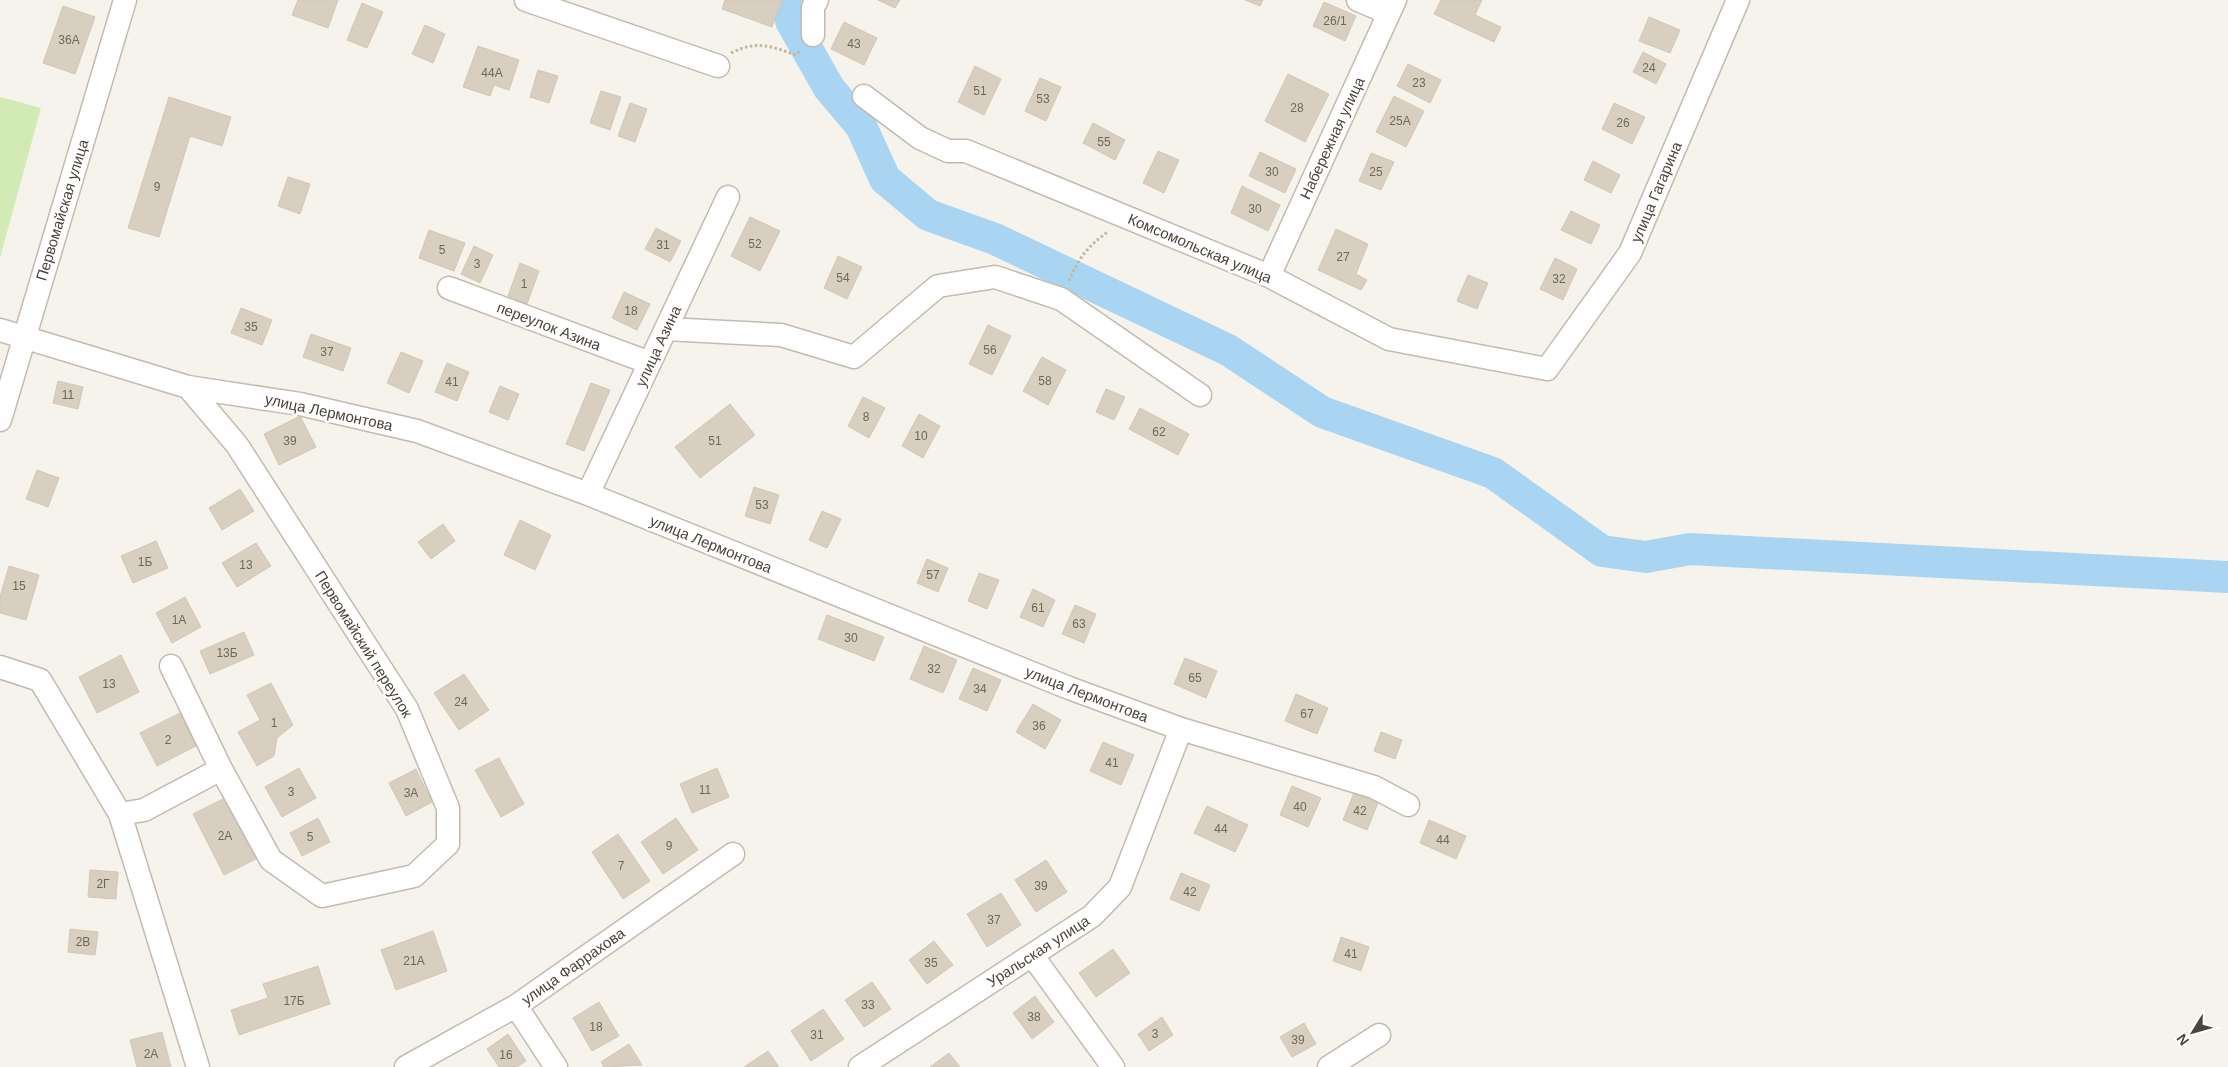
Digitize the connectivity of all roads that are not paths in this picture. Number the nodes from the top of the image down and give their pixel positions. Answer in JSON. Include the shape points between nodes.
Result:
{"nodes":[{"id":1,"x":125,"y":0,"type":"edge"},
{"id":2,"x":526,"y":0,"type":"edge"},
{"id":3,"x":817,"y":0,"type":"edge"},
{"id":4,"x":1358,"y":0,"type":"edge"},
{"id":5,"x":1738,"y":0,"type":"edge"},
{"id":6,"x":1392,"y":7,"type":"edge"},
{"id":7,"x":813,"y":35,"type":"dead end"},
{"id":8,"x":718,"y":66,"type":"road end"},
{"id":9,"x":864,"y":96,"type":"dead end"},
{"id":10,"x":728,"y":197,"type":"dead end"},
{"id":11,"x":1269,"y":276,"type":"junction"},
{"id":12,"x":449,"y":288,"type":"dead end"},
{"id":13,"x":666,"y":328,"type":"junction"},
{"id":14,"x":0,"y":330,"type":"edge"},
{"id":15,"x":24,"y":336,"type":"junction"},
{"id":16,"x":650,"y":363,"type":"junction"},
{"id":17,"x":1547,"y":368,"type":"joint"},
{"id":18,"x":188,"y":387,"type":"junction"},
{"id":19,"x":1200,"y":394,"type":"dead end"},
{"id":20,"x":0,"y":420,"type":"edge"},
{"id":21,"x":588,"y":494,"type":"junction"},
{"id":22,"x":171,"y":666,"type":"dead end"},
{"id":23,"x":0,"y":667,"type":"edge"},
{"id":24,"x":1181,"y":730,"type":"junction"},
{"id":25,"x":221,"y":769,"type":"junction"},
{"id":26,"x":1408,"y":805,"type":"dead end"},
{"id":27,"x":120,"y":814,"type":"junction"},
{"id":28,"x":733,"y":854,"type":"dead end"},
{"id":29,"x":1032,"y":955,"type":"junction"},
{"id":30,"x":516,"y":1006,"type":"junction"},
{"id":31,"x":1379,"y":1035,"type":"dead end"},
{"id":32,"x":198,"y":1067,"type":"edge"},
{"id":33,"x":406,"y":1067,"type":"edge"},
{"id":34,"x":556,"y":1067,"type":"edge"},
{"id":35,"x":860,"y":1067,"type":"edge"},
{"id":36,"x":1113,"y":1067,"type":"edge"},
{"id":37,"x":1330,"y":1067,"type":"edge"}],
"edges":[{"from":1,"to":15,"type":"street","name":"Первомайская улица"},
{"from":2,"to":8,"type":"street"},
{"from":3,"to":7,"type":"street","via":[[813,6]]},
{"from":4,"to":6,"type":"street"},
{"from":5,"to":17,"type":"street","name":"улица Гагарина","via":[[1630,252]]},
{"from":6,"to":11,"type":"street","name":"Набережная улица"},
{"from":9,"to":11,"type":"street","name":"Комсомольская улица","via":[[920,138],[948,151],[966,151]]},
{"from":10,"to":13,"type":"street","name":"улица Азина"},
{"from":11,"to":17,"type":"street","name":"Комсомольская улица","via":[[1389,338]]},
{"from":12,"to":16,"type":"street","name":"переулок Азина"},
{"from":13,"to":16,"type":"street","name":"улица Азина"},
{"from":13,"to":19,"type":"street","via":[[781,335],[854,357],[938,286],[995,277],[1061,298]]},
{"from":14,"to":15,"type":"street","name":"улица Лермонтова"},
{"from":15,"to":18,"type":"street","name":"улица Лермонтова"},
{"from":15,"to":20,"type":"street","name":"Первомайская улица"},
{"from":16,"to":21,"type":"street","name":"улица Азина"},
{"from":18,"to":21,"type":"street","name":"улица Лермонтова","via":[[300,404],[417,431]]},
{"from":18,"to":25,"type":"street","name":"Первомайский переулок","via":[[236,445],[407,709],[448,808],[448,844],[414,876],[322,896],[271,860]]},
{"from":21,"to":24,"type":"street","name":"улица Лермонтова"},
{"from":22,"to":25,"type":"street","name":"Первомайский переулок"},
{"from":23,"to":27,"type":"street","via":[[40,680]]},
{"from":24,"to":26,"type":"street","name":"улица Лермонтова","via":[[1374,787]]},
{"from":24,"to":29,"type":"street","name":"Уральская улица","via":[[1120,887],[1092,916]]},
{"from":25,"to":27,"type":"street","via":[[144,810]]},
{"from":27,"to":32,"type":"street"},
{"from":28,"to":30,"type":"street","name":"улица Фаррахова"},
{"from":29,"to":35,"type":"street","name":"Уральская улица"},
{"from":29,"to":36,"type":"street"},
{"from":30,"to":33,"type":"street","name":"улица Фаррахова"},
{"from":30,"to":34,"type":"street"},
{"from":31,"to":37,"type":"street"}]}
